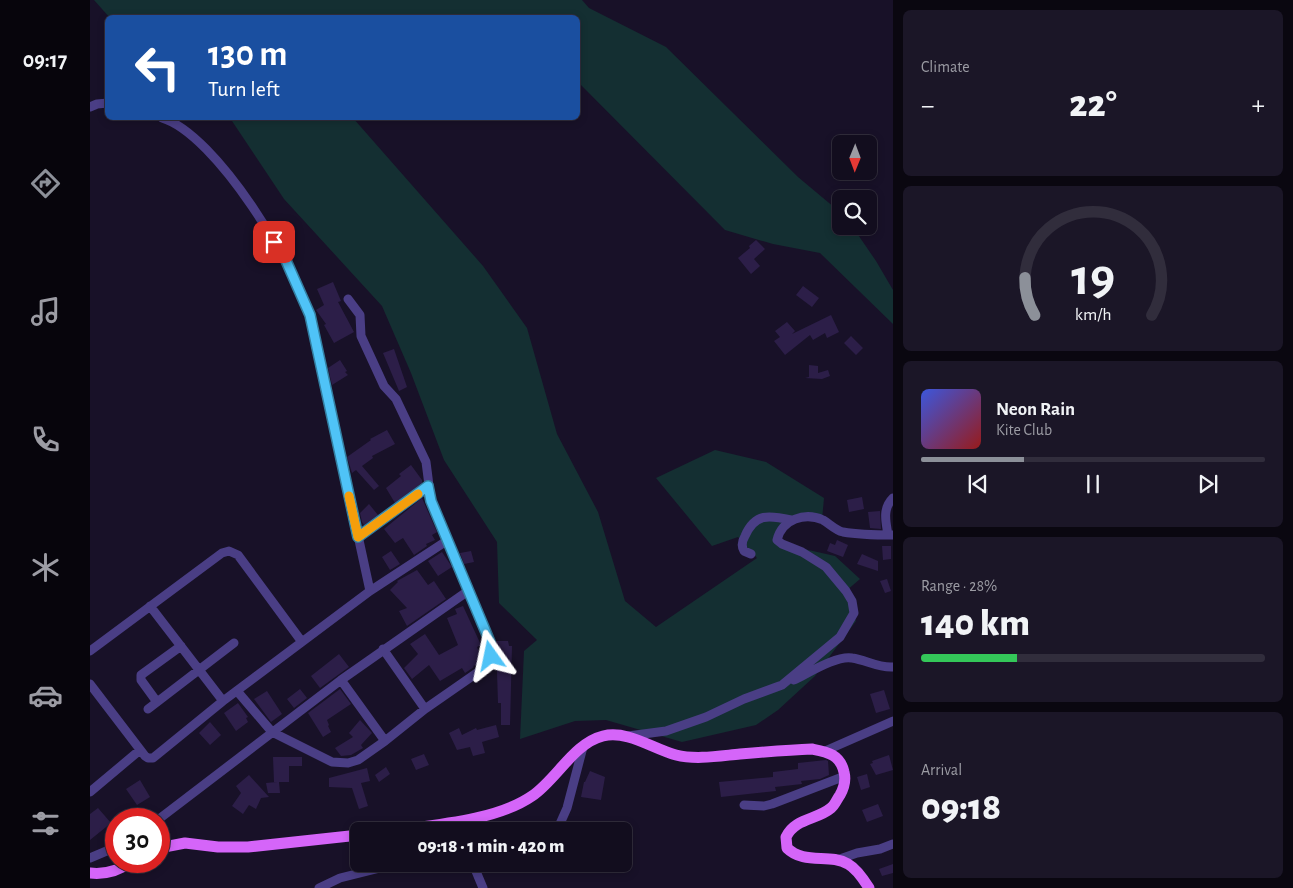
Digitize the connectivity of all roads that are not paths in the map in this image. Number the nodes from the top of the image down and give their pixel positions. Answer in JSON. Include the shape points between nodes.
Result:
{"nodes":[{"id":1,"x":105,"y":103,"type":"edge"},
{"id":2,"x":90,"y":107,"type":"edge"},
{"id":3,"x":168,"y":120,"type":"edge"},
{"id":4,"x":348,"y":298,"type":"dead end"},
{"id":5,"x":428,"y":486,"type":"junction"},
{"id":6,"x":893,"y":498,"type":"edge"},
{"id":7,"x":790,"y":520,"type":"junction"},
{"id":8,"x":890,"y":535,"type":"edge"},
{"id":9,"x":358,"y":537,"type":"junction"},
{"id":10,"x":448,"y":540,"type":"junction"},
{"id":11,"x":751,"y":554,"type":"dead end"},
{"id":12,"x":370,"y":591,"type":"junction"},
{"id":13,"x":468,"y":591,"type":"junction"},
{"id":14,"x":150,"y":606,"type":"junction"},
{"id":15,"x":302,"y":642,"type":"junction"},
{"id":16,"x":234,"y":643,"type":"dead end"},
{"id":17,"x":181,"y":646,"type":"junction"},
{"id":18,"x":383,"y":649,"type":"junction"},
{"id":19,"x":90,"y":650,"type":"edge"},
{"id":20,"x":893,"y":667,"type":"edge"},
{"id":21,"x":199,"y":670,"type":"junction"},
{"id":22,"x":341,"y":680,"type":"junction"},
{"id":23,"x":90,"y":684,"type":"edge"},
{"id":24,"x":782,"y":685,"type":"junction"},
{"id":25,"x":237,"y":691,"type":"junction"},
{"id":26,"x":223,"y":701,"type":"junction"},
{"id":27,"x":157,"y":702,"type":"junction"},
{"id":28,"x":148,"y":709,"type":"dead end"},
{"id":29,"x":425,"y":710,"type":"junction"},
{"id":30,"x":893,"y":721,"type":"edge"},
{"id":31,"x":272,"y":732,"type":"junction"},
{"id":32,"x":625,"y":736,"type":"junction"},
{"id":33,"x":385,"y":741,"type":"junction"},
{"id":34,"x":583,"y":747,"type":"junction"},
{"id":35,"x":140,"y":750,"type":"junction"},
{"id":36,"x":825,"y":751,"type":"junction"},
{"id":37,"x":845,"y":776,"type":"junction"},
{"id":38,"x":90,"y":792,"type":"edge"},
{"id":39,"x":744,"y":805,"type":"dead end"},
{"id":40,"x":170,"y":811,"type":"edge"},
{"id":41,"x":451,"y":822,"type":"edge"},
{"id":42,"x":561,"y":822,"type":"edge"},
{"id":43,"x":350,"y":837,"type":"edge"},
{"id":44,"x":893,"y":844,"type":"edge"},
{"id":45,"x":170,"y":846,"type":"edge"},
{"id":46,"x":105,"y":851,"type":"edge"},
{"id":47,"x":90,"y":858,"type":"edge"},
{"id":48,"x":837,"y":860,"type":"junction"},
{"id":49,"x":364,"y":872,"type":"edge"},
{"id":50,"x":476,"y":872,"type":"edge"},
{"id":51,"x":90,"y":873,"type":"edge"},
{"id":52,"x":107,"y":873,"type":"edge"},
{"id":53,"x":320,"y":888,"type":"edge"},
{"id":54,"x":483,"y":888,"type":"edge"},
{"id":55,"x":870,"y":888,"type":"edge"}],
"edges":[{"from":1,"to":2,"type":"street"},
{"from":3,"to":9,"type":"street","via":[[187,131],[229,175],[284,256],[310,315]]},
{"from":4,"to":5,"type":"street","via":[[360,315],[362,339],[384,386],[396,399],[426,462]]},
{"from":5,"to":9,"type":"street"},
{"from":5,"to":10,"type":"street"},
{"from":6,"to":8,"type":"street","via":[[886,506]]},
{"from":7,"to":8,"type":"street","via":[[801,517],[822,520],[840,532]]},
{"from":7,"to":11,"type":"street","via":[[767,516],[753,522],[743,538],[742,547]]},
{"from":7,"to":24,"type":"street","via":[[777,540],[826,567],[852,601],[854,613],[840,637]]},
{"from":9,"to":12,"type":"street"},
{"from":10,"to":12,"type":"street"},
{"from":10,"to":13,"type":"street"},
{"from":12,"to":15,"type":"street"},
{"from":13,"to":18,"type":"street"},
{"from":13,"to":29,"type":"street","via":[[490,642],[491,656],[484,668]]},
{"from":14,"to":15,"type":"street","via":[[222,553],[232,552],[238,555]]},
{"from":14,"to":17,"type":"street"},
{"from":14,"to":19,"type":"street"},
{"from":15,"to":25,"type":"street"},
{"from":16,"to":21,"type":"street"},
{"from":17,"to":21,"type":"street"},
{"from":17,"to":27,"type":"street","via":[[141,675],[141,680]]},
{"from":18,"to":22,"type":"street"},
{"from":18,"to":29,"type":"street"},
{"from":20,"to":24,"type":"street","via":[[875,666],[847,657]]},
{"from":21,"to":26,"type":"street"},
{"from":21,"to":27,"type":"street"},
{"from":22,"to":31,"type":"street"},
{"from":22,"to":33,"type":"street"},
{"from":23,"to":35,"type":"street"},
{"from":24,"to":32,"type":"street","via":[[666,731]]},
{"from":25,"to":26,"type":"street"},
{"from":25,"to":31,"type":"street"},
{"from":26,"to":35,"type":"street","via":[[155,757],[146,757]]},
{"from":27,"to":28,"type":"street"},
{"from":29,"to":33,"type":"street"},
{"from":30,"to":36,"type":"street"},
{"from":31,"to":33,"type":"street","via":[[337,764],[353,762]]},
{"from":31,"to":40,"type":"street"},
{"from":32,"to":34,"type":"main road","via":[[603,736]]},
{"from":32,"to":36,"type":"main road","via":[[666,752],[687,756]]},
{"from":34,"to":41,"type":"main road","via":[[541,789],[521,803],[502,811]]},
{"from":34,"to":42,"type":"street"},
{"from":35,"to":38,"type":"street"},
{"from":36,"to":37,"type":"main road","via":[[842,764]]},
{"from":37,"to":39,"type":"street","via":[[772,804]]},
{"from":37,"to":48,"type":"main road","via":[[843,790],[833,806],[794,826],[786,837],[787,848],[798,856]]},
{"from":43,"to":45,"type":"main road","via":[[248,846],[185,843]]},
{"from":44,"to":48,"type":"street"},
{"from":46,"to":47,"type":"street"},
{"from":48,"to":55,"type":"main road","via":[[852,866]]},
{"from":49,"to":53,"type":"street","via":[[340,878]]},
{"from":50,"to":54,"type":"street"},
{"from":51,"to":52,"type":"main road"}]}
